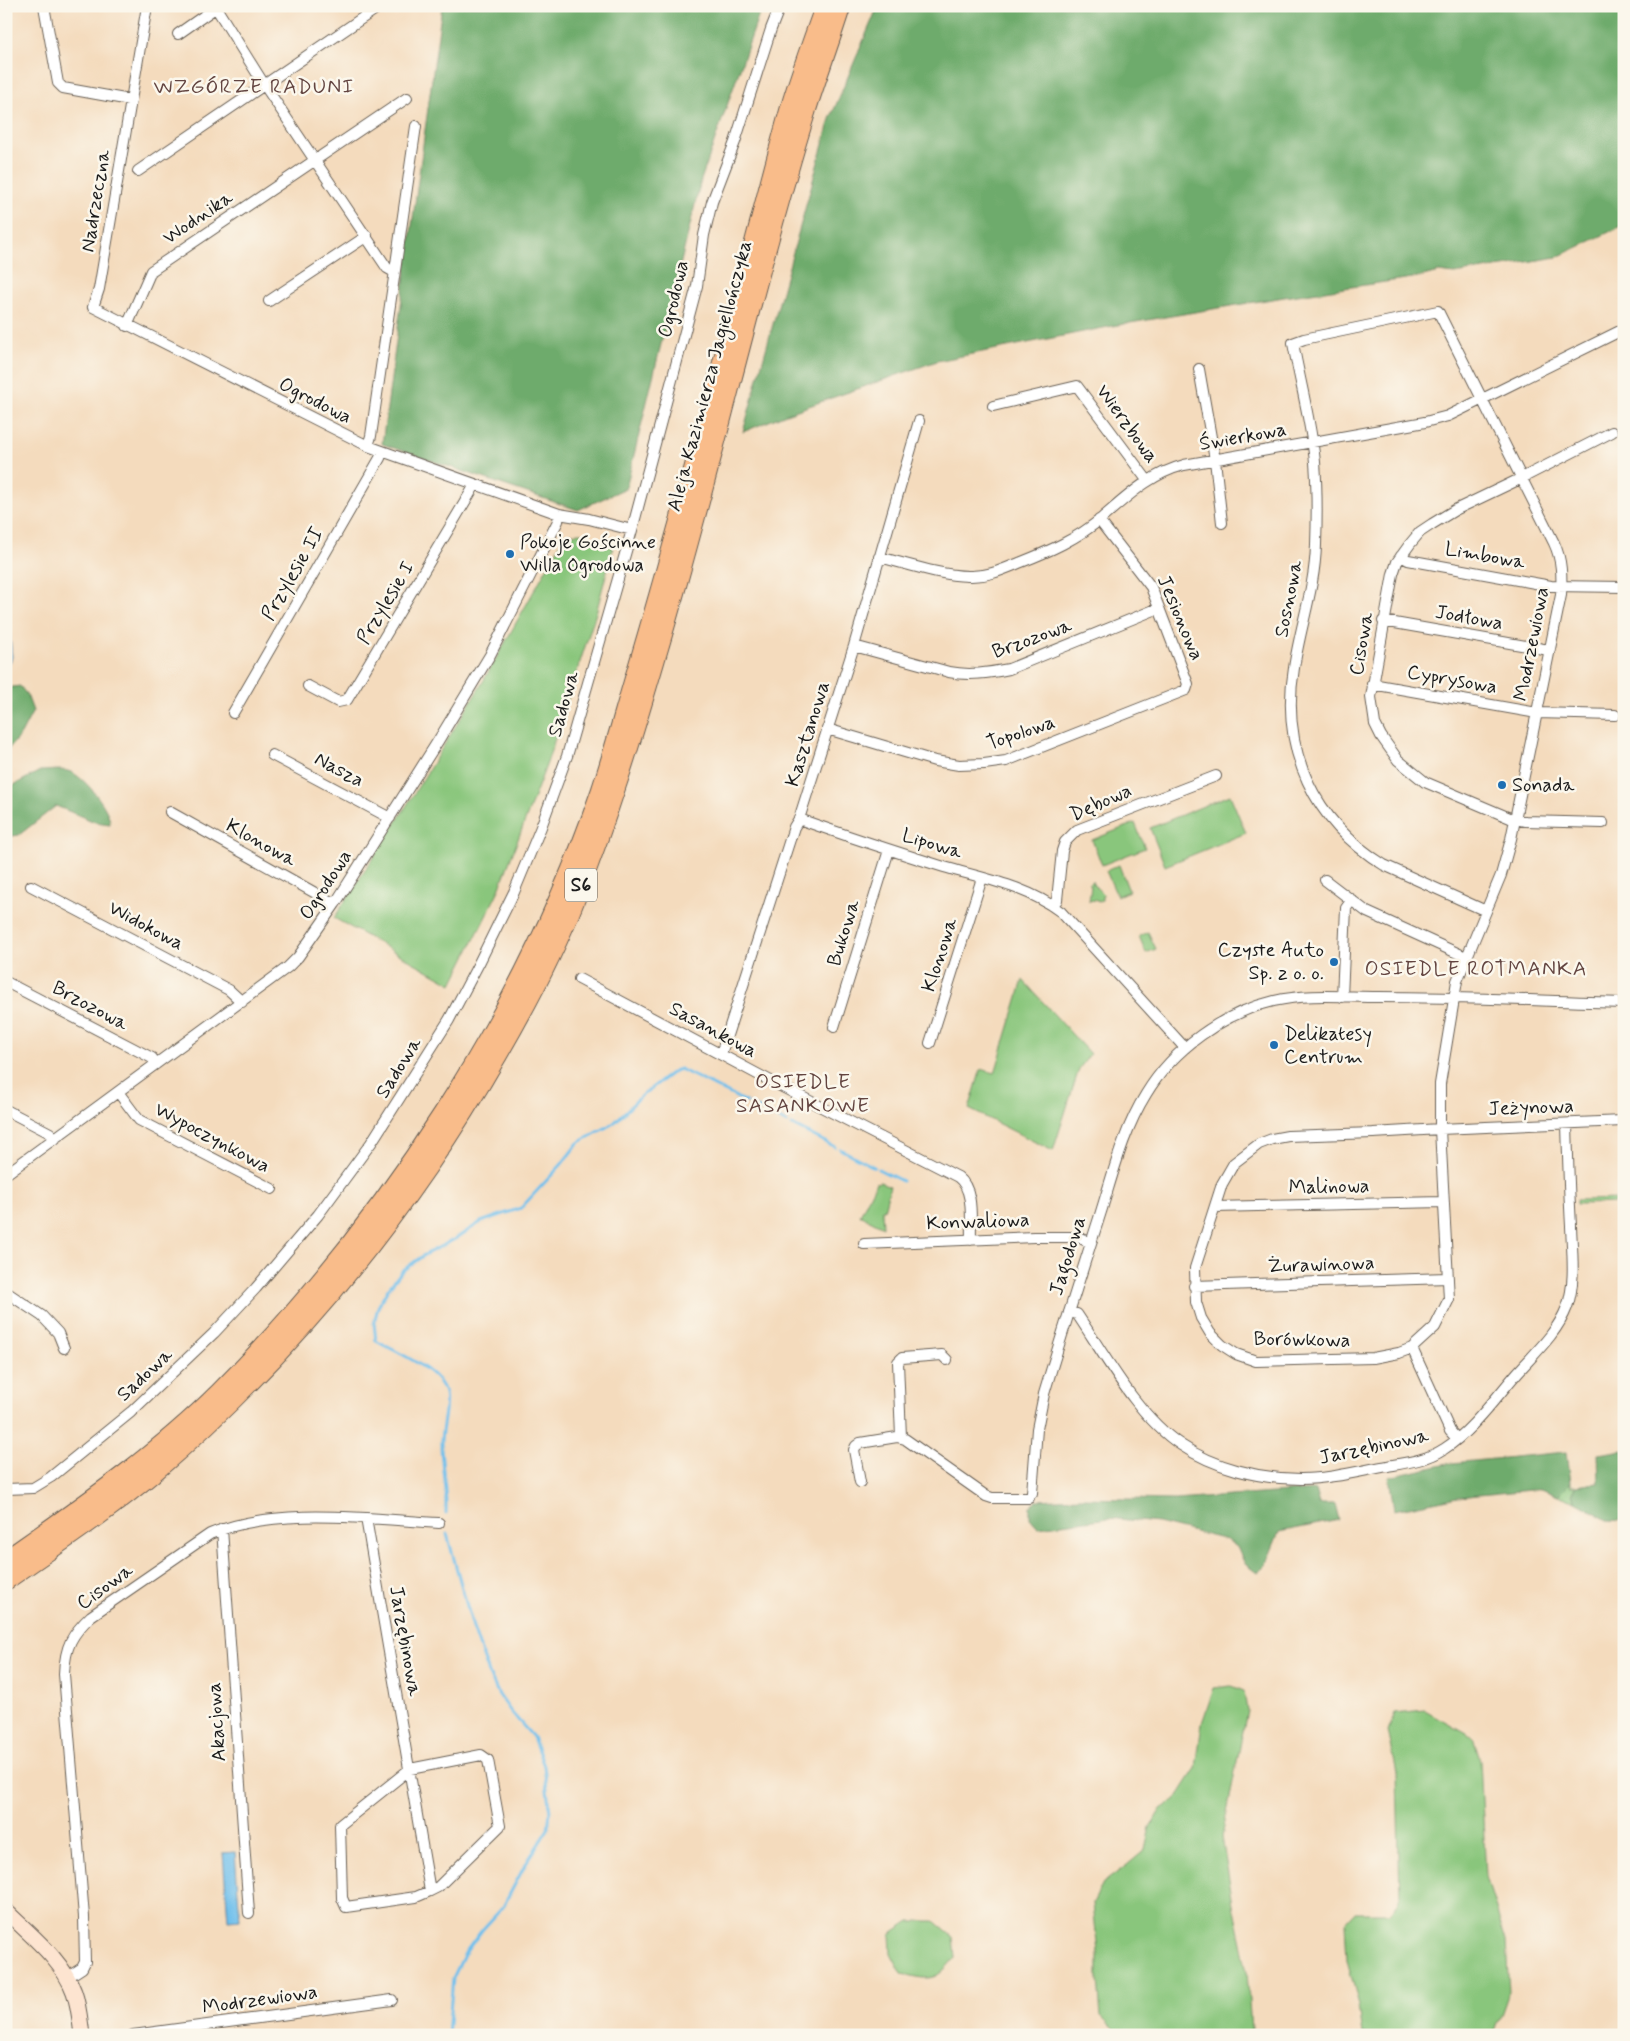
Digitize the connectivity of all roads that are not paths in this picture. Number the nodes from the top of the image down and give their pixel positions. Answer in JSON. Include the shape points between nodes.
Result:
{"nodes":[{"id":1,"x":44,"y":6,"type":"edge"},
{"id":2,"x":147,"y":6,"type":"edge"},
{"id":3,"x":380,"y":6,"type":"edge"},
{"id":4,"x":780,"y":6,"type":"edge"},
{"id":5,"x":825,"y":6,"type":"edge"},
{"id":6,"x":841,"y":6,"type":"edge"},
{"id":7,"x":216,"y":7,"type":"edge"},
{"id":8,"x":178,"y":34,"type":"dead end"},
{"id":9,"x":265,"y":86,"type":"junction"},
{"id":10,"x":407,"y":98,"type":"dead end"},
{"id":11,"x":130,"y":100,"type":"junction"},
{"id":12,"x":416,"y":126,"type":"dead end"},
{"id":13,"x":315,"y":160,"type":"junction"},
{"id":14,"x":138,"y":171,"type":"dead end"},
{"id":15,"x":367,"y":236,"type":"junction"},
{"id":16,"x":394,"y":272,"type":"junction"},
{"id":17,"x":269,"y":301,"type":"dead end"},
{"id":18,"x":93,"y":307,"type":"joint"},
{"id":19,"x":1438,"y":311,"type":"joint"},
{"id":20,"x":127,"y":326,"type":"junction"},
{"id":21,"x":1624,"y":329,"type":"edge"},
{"id":22,"x":1199,"y":369,"type":"dead end"},
{"id":23,"x":1484,"y":399,"type":"junction"},
{"id":24,"x":993,"y":406,"type":"dead end"},
{"id":25,"x":919,"y":421,"type":"dead end"},
{"id":26,"x":1612,"y":432,"type":"dead end"},
{"id":27,"x":1312,"y":443,"type":"junction"},
{"id":28,"x":368,"y":446,"type":"junction"},
{"id":29,"x":382,"y":452,"type":"junction"},
{"id":30,"x":1215,"y":460,"type":"junction"},
{"id":31,"x":1522,"y":478,"type":"junction"},
{"id":32,"x":1147,"y":480,"type":"junction"},
{"id":33,"x":476,"y":485,"type":"junction"},
{"id":34,"x":560,"y":514,"type":"junction"},
{"id":35,"x":1099,"y":520,"type":"junction"},
{"id":36,"x":1222,"y":523,"type":"dead end"},
{"id":37,"x":632,"y":530,"type":"junction"},
{"id":38,"x":1401,"y":556,"type":"junction"},
{"id":39,"x":879,"y":557,"type":"junction"},
{"id":40,"x":1561,"y":586,"type":"junction"},
{"id":41,"x":1624,"y":587,"type":"edge"},
{"id":42,"x":1159,"y":608,"type":"junction"},
{"id":43,"x":1383,"y":621,"type":"junction"},
{"id":44,"x":854,"y":646,"type":"junction"},
{"id":45,"x":1549,"y":650,"type":"junction"},
{"id":46,"x":1188,"y":684,"type":"joint"},
{"id":47,"x":1372,"y":684,"type":"junction"},
{"id":48,"x":308,"y":686,"type":"dead end"},
{"id":49,"x":233,"y":713,"type":"dead end"},
{"id":50,"x":1537,"y":713,"type":"junction"},
{"id":51,"x":1615,"y":715,"type":"dead end"},
{"id":52,"x":827,"y":729,"type":"junction"},
{"id":53,"x":272,"y":755,"type":"dead end"},
{"id":54,"x":1216,"y":776,"type":"dead end"},
{"id":55,"x":170,"y":812,"type":"dead end"},
{"id":56,"x":390,"y":818,"type":"junction"},
{"id":57,"x":1516,"y":819,"type":"junction"},
{"id":58,"x":799,"y":820,"type":"junction"},
{"id":59,"x":1603,"y":823,"type":"dead end"},
{"id":60,"x":889,"y":850,"type":"junction"},
{"id":61,"x":982,"y":878,"type":"junction"},
{"id":62,"x":1325,"y":880,"type":"dead end"},
{"id":63,"x":31,"y":886,"type":"dead end"},
{"id":64,"x":1352,"y":900,"type":"junction"},
{"id":65,"x":335,"y":904,"type":"junction"},
{"id":66,"x":1052,"y":906,"type":"junction"},
{"id":67,"x":1486,"y":911,"type":"junction"},
{"id":68,"x":1466,"y":957,"type":"junction"},
{"id":69,"x":579,"y":979,"type":"dead end"},
{"id":70,"x":6,"y":982,"type":"edge"},
{"id":71,"x":1342,"y":997,"type":"junction"},
{"id":72,"x":1454,"y":998,"type":"junction"},
{"id":73,"x":242,"y":1002,"type":"junction"},
{"id":74,"x":1624,"y":1003,"type":"edge"},
{"id":75,"x":834,"y":1027,"type":"dead end"},
{"id":76,"x":930,"y":1043,"type":"dead end"},
{"id":77,"x":1185,"y":1048,"type":"junction"},
{"id":78,"x":721,"y":1054,"type":"junction"},
{"id":79,"x":156,"y":1064,"type":"junction"},
{"id":80,"x":118,"y":1092,"type":"junction"},
{"id":81,"x":6,"y":1110,"type":"edge"},
{"id":82,"x":1623,"y":1121,"type":"edge"},
{"id":83,"x":1567,"y":1124,"type":"junction"},
{"id":84,"x":1440,"y":1129,"type":"junction"},
{"id":85,"x":55,"y":1138,"type":"junction"},
{"id":86,"x":6,"y":1174,"type":"edge"},
{"id":87,"x":272,"y":1189,"type":"dead end"},
{"id":88,"x":1444,"y":1202,"type":"junction"},
{"id":89,"x":1215,"y":1207,"type":"junction"},
{"id":90,"x":971,"y":1240,"type":"junction"},
{"id":91,"x":1091,"y":1243,"type":"junction"},
{"id":92,"x":864,"y":1244,"type":"dead end"},
{"id":93,"x":1448,"y":1278,"type":"junction"},
{"id":94,"x":1194,"y":1286,"type":"junction"},
{"id":95,"x":6,"y":1292,"type":"edge"},
{"id":96,"x":1069,"y":1312,"type":"junction"},
{"id":97,"x":64,"y":1348,"type":"dead end"},
{"id":98,"x":1412,"y":1348,"type":"junction"},
{"id":99,"x":947,"y":1360,"type":"dead end"},
{"id":100,"x":901,"y":1437,"type":"junction"},
{"id":101,"x":1458,"y":1440,"type":"junction"},
{"id":102,"x":860,"y":1482,"type":"dead end"},
{"id":103,"x":6,"y":1489,"type":"edge"},
{"id":104,"x":366,"y":1518,"type":"junction"},
{"id":105,"x":439,"y":1523,"type":"dead end"},
{"id":106,"x":222,"y":1529,"type":"junction"},
{"id":107,"x":6,"y":1560,"type":"edge"},
{"id":108,"x":6,"y":1580,"type":"edge"},
{"id":109,"x":410,"y":1769,"type":"junction"},
{"id":110,"x":430,"y":1892,"type":"junction"},
{"id":111,"x":6,"y":1911,"type":"edge"},
{"id":112,"x":249,"y":1913,"type":"dead end"},
{"id":113,"x":68,"y":1977,"type":"junction"},
{"id":114,"x":392,"y":2000,"type":"dead end"},
{"id":115,"x":82,"y":2035,"type":"edge"},
{"id":116,"x":133,"y":2035,"type":"edge"}],
"edges":[{"from":1,"to":11,"type":"street","via":[[58,83],[63,88]]},
{"from":2,"to":11,"type":"street","name":"Nadrzeczna"},
{"from":3,"to":9,"type":"street"},
{"from":4,"to":37,"type":"street","name":"Ogrodowa","via":[[712,202],[697,286]]},
{"from":5,"to":107,"type":"highway","name":"Aleja Kazimierza Jagiellończyka","number":"S6","via":[[791,104],[658,600],[601,791],[559,901],[505,1009],[449,1105],[385,1199],[291,1317],[217,1394],[141,1462]]},
{"from":6,"to":108,"type":"highway","name":"Aleja Kazimierza Jagiellończyka","number":"S6","via":[[806,110],[680,576],[617,788],[575,902],[524,1009],[464,1113],[402,1204],[304,1326],[227,1406],[152,1473],[80,1529]]},
{"from":7,"to":8,"type":"street"},
{"from":7,"to":9,"type":"street"},
{"from":9,"to":13,"type":"street"},
{"from":9,"to":14,"type":"street"},
{"from":10,"to":13,"type":"street","name":"Wodnika"},
{"from":11,"to":18,"type":"street","name":"Nadrzeczna","via":[[99,289]]},
{"from":12,"to":16,"type":"street"},
{"from":13,"to":15,"type":"street"},
{"from":13,"to":20,"type":"street","name":"Wodnika","via":[[151,271]]},
{"from":15,"to":16,"type":"street","via":[[387,268]]},
{"from":15,"to":17,"type":"street"},
{"from":16,"to":28,"type":"street"},
{"from":18,"to":20,"type":"street","name":"Ogrodowa"},
{"from":19,"to":23,"type":"street","name":"Modrzewiowa"},
{"from":19,"to":27,"type":"street","name":"Sosnowa","via":[[1293,343]]},
{"from":20,"to":28,"type":"street","name":"Ogrodowa"},
{"from":21,"to":23,"type":"street","name":"Świerkowa"},
{"from":22,"to":30,"type":"street"},
{"from":23,"to":27,"type":"street","name":"Świerkowa","via":[[1448,416],[1425,422]]},
{"from":23,"to":31,"type":"street","name":"Modrzewiowa"},
{"from":24,"to":32,"type":"street","name":"Wierzbowa","via":[[1077,386]]},
{"from":25,"to":39,"type":"street","name":"Kasztanowa"},
{"from":26,"to":31,"type":"street","name":"Cisowa"},
{"from":27,"to":30,"type":"street","name":"Świerkowa"},
{"from":27,"to":67,"type":"street","name":"Sosnowa","via":[[1316,547],[1293,669],[1292,692],[1293,736],[1300,763],[1325,811],[1371,857]]},
{"from":28,"to":29,"type":"street","name":"Ogrodowa"},
{"from":29,"to":33,"type":"street","name":"Ogrodowa"},
{"from":29,"to":49,"type":"street","name":"Przylesie II"},
{"from":30,"to":32,"type":"street","name":"Świerkowa","via":[[1174,468]]},
{"from":30,"to":36,"type":"street"},
{"from":31,"to":38,"type":"street","name":"Cisowa","via":[[1432,524],[1420,532]]},
{"from":31,"to":40,"type":"street","name":"Modrzewiowa","via":[[1558,551]]},
{"from":32,"to":35,"type":"street","name":"Świerkowa"},
{"from":33,"to":34,"type":"street","name":"Ogrodowa"},
{"from":33,"to":48,"type":"street","name":"Przylesie I","via":[[347,700],[338,702]]},
{"from":34,"to":37,"type":"street","name":"Ogrodowa"},
{"from":34,"to":56,"type":"street","name":"Ogrodowa","via":[[490,655]]},
{"from":35,"to":39,"type":"street","name":"Świerkowa","via":[[1078,537],[1052,550],[985,576],[956,575]]},
{"from":35,"to":42,"type":"street","name":"Jesionowa","via":[[1147,580]]},
{"from":37,"to":103,"type":"street","name":"Sadowa","via":[[567,756],[514,892],[450,1020],[371,1144],[289,1251],[214,1334],[130,1412],[51,1477],[33,1488]]},
{"from":38,"to":40,"type":"street","name":"Limbowa","via":[[1408,560]]},
{"from":38,"to":43,"type":"street","name":"Cisowa","via":[[1392,574]]},
{"from":39,"to":44,"type":"street","name":"Kasztanowa"},
{"from":40,"to":41,"type":"street","name":"Limbowa"},
{"from":40,"to":45,"type":"street","name":"Modrzewiowa"},
{"from":42,"to":44,"type":"street","name":"Brzozowa","via":[[1009,670],[983,674],[949,672]]},
{"from":42,"to":46,"type":"street","name":"Jesionowa"},
{"from":43,"to":45,"type":"street","name":"Jodłowa"},
{"from":43,"to":47,"type":"street","name":"Cisowa"},
{"from":44,"to":52,"type":"street","name":"Kasztanowa"},
{"from":45,"to":50,"type":"street","name":"Modrzewiowa"},
{"from":46,"to":52,"type":"street","name":"Topolowa","via":[[1186,690],[995,763],[959,765],[935,761]]},
{"from":47,"to":50,"type":"street","name":"Cyprysowa"},
{"from":47,"to":57,"type":"street","name":"Cisowa","via":[[1375,724],[1398,760],[1425,782]]},
{"from":50,"to":51,"type":"street","name":"Cyprysowa"},
{"from":50,"to":57,"type":"street","name":"Modrzewiowa"},
{"from":52,"to":58,"type":"street","name":"Kasztanowa"},
{"from":53,"to":56,"type":"street","name":"Nasza"},
{"from":54,"to":66,"type":"street","name":"Dębowa","via":[[1077,830],[1063,846],[1057,900]]},
{"from":55,"to":65,"type":"street","name":"Klonowa"},
{"from":56,"to":65,"type":"street","name":"Ogrodowa"},
{"from":57,"to":59,"type":"street","name":"Cisowa"},
{"from":57,"to":67,"type":"street","name":"Modrzewiowa","via":[[1504,865]]},
{"from":58,"to":60,"type":"street","name":"Lipowa"},
{"from":58,"to":78,"type":"street","name":"Kasztanowa","via":[[794,827]]},
{"from":60,"to":61,"type":"street","name":"Lipowa"},
{"from":60,"to":75,"type":"street","name":"Bukowa"},
{"from":61,"to":66,"type":"street","name":"Lipowa","via":[[1022,890]]},
{"from":61,"to":76,"type":"street","name":"Klonowa"},
{"from":62,"to":64,"type":"street"},
{"from":63,"to":73,"type":"street","name":"Widokowa","via":[[230,990]]},
{"from":64,"to":68,"type":"street","via":[[1367,912]]},
{"from":64,"to":71,"type":"street","via":[[1346,908]]},
{"from":65,"to":73,"type":"street","name":"Ogrodowa","via":[[298,957]]},
{"from":66,"to":77,"type":"street","name":"Lipowa"},
{"from":67,"to":68,"type":"street","name":"Modrzewiowa"},
{"from":68,"to":72,"type":"street","name":"Modrzewiowa"},
{"from":69,"to":78,"type":"street","name":"Sasankowa"},
{"from":70,"to":79,"type":"street","name":"Brzozowa","via":[[152,1058]]},
{"from":71,"to":72,"type":"street","name":"Jagodowa"},
{"from":71,"to":77,"type":"street","name":"Jagodowa","via":[[1301,997],[1264,1004],[1226,1019]]},
{"from":72,"to":74,"type":"street","name":"Jagodowa"},
{"from":72,"to":84,"type":"street","name":"Borówkowa","via":[[1440,1084]]},
{"from":73,"to":79,"type":"street","name":"Ogrodowa"},
{"from":77,"to":91,"type":"street","name":"Jagodowa","via":[[1160,1074],[1135,1114]]},
{"from":78,"to":90,"type":"street","name":"Sasankowa","via":[[958,1176],[968,1191]]},
{"from":79,"to":80,"type":"street","name":"Ogrodowa"},
{"from":80,"to":85,"type":"street","name":"Ogrodowa"},
{"from":80,"to":87,"type":"street","name":"Wypoczynkowa","via":[[139,1120]]},
{"from":81,"to":85,"type":"street","via":[[50,1132]]},
{"from":82,"to":83,"type":"street","name":"Jeżynowa"},
{"from":83,"to":84,"type":"street","name":"Jeżynowa"},
{"from":83,"to":101,"type":"street","name":"Jarzębinowa","via":[[1573,1274],[1567,1306],[1548,1338]]},
{"from":84,"to":88,"type":"street","name":"Borówkowa"},
{"from":84,"to":89,"type":"street","name":"Borówkowa","via":[[1272,1139],[1259,1144],[1234,1163],[1222,1184]]},
{"from":85,"to":86,"type":"street","name":"Ogrodowa"},
{"from":88,"to":89,"type":"street","name":"Malinowa"},
{"from":88,"to":93,"type":"street","name":"Borówkowa"},
{"from":89,"to":94,"type":"street","name":"Borówkowa","via":[[1195,1268]]},
{"from":90,"to":91,"type":"street","name":"Konwaliowa","via":[[1078,1237]]},
{"from":90,"to":92,"type":"street","name":"Konwaliowa"},
{"from":91,"to":96,"type":"street","name":"Jagodowa"},
{"from":93,"to":94,"type":"street","name":"Żurawinowa"},
{"from":93,"to":98,"type":"street","name":"Borówkowa","via":[[1448,1299],[1435,1327]]},
{"from":94,"to":98,"type":"street","name":"Borówkowa","via":[[1201,1318],[1210,1333],[1229,1350],[1256,1361],[1373,1358]]},
{"from":95,"to":97,"type":"street","via":[[42,1316],[58,1333]]},
{"from":96,"to":100,"type":"street","name":"Jagodowa","via":[[1036,1429],[1031,1496],[986,1496]]},
{"from":96,"to":101,"type":"street","name":"Jarzębinowa","via":[[1077,1314],[1153,1421],[1180,1445],[1222,1466],[1272,1477],[1332,1476],[1415,1461],[1433,1455]]},
{"from":98,"to":101,"type":"street","via":[[1450,1431]]},
{"from":99,"to":100,"type":"street","via":[[942,1355],[902,1358],[898,1362]]},
{"from":100,"to":102,"type":"street","via":[[856,1446]]},
{"from":104,"to":105,"type":"street","name":"Cisowa"},
{"from":104,"to":106,"type":"street","name":"Cisowa","via":[[276,1518]]},
{"from":104,"to":109,"type":"street","name":"Jarzębinowa"},
{"from":106,"to":112,"type":"street","name":"Akacjowa"},
{"from":106,"to":113,"type":"street","name":"Cisowa","via":[[91,1616],[78,1628],[67,1647],[64,1674],[86,1954],[82,1968]]},
{"from":109,"to":110,"type":"street","name":"Jarzębinowa"},
{"from":109,"to":110,"type":"street","via":[[481,1755],[488,1760],[500,1826]]},
{"from":109,"to":110,"type":"street","via":[[340,1825],[342,1898],[346,1907]]},
{"from":111,"to":113,"type":"street","via":[[52,1956]]},
{"from":113,"to":115,"type":"street","via":[[78,2003]]},
{"from":114,"to":116,"type":"street","name":"Modrzewiowa"}]}
